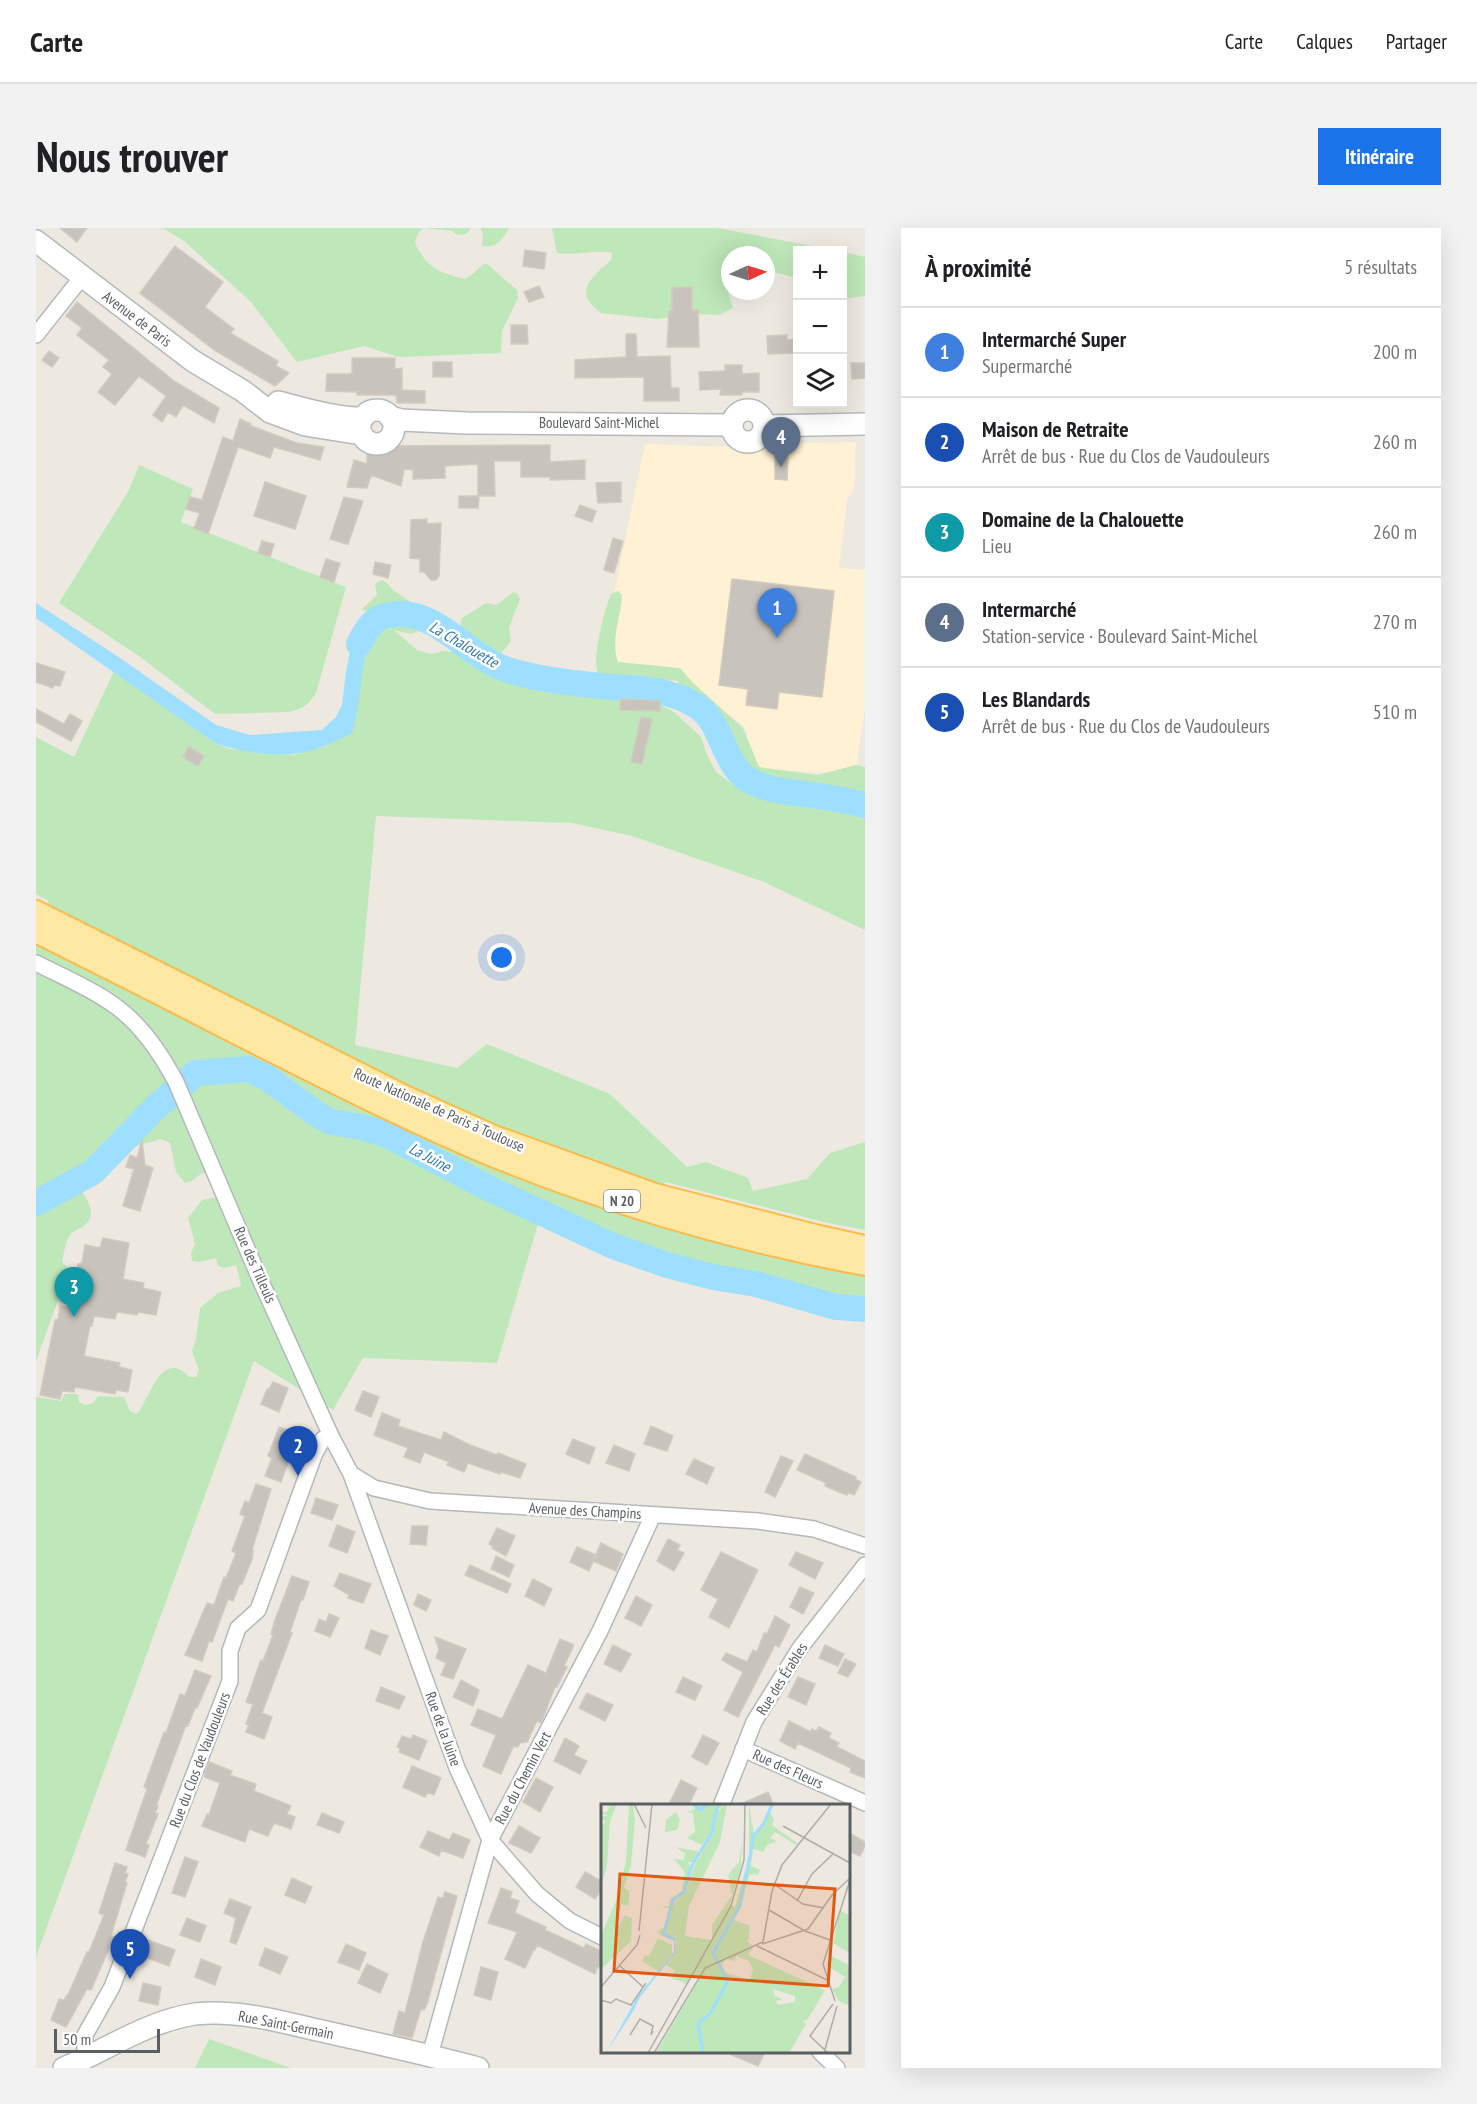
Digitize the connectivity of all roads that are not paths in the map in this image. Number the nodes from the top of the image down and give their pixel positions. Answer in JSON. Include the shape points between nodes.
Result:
{"nodes":[{"id":1,"x":36,"y":241,"type":"edge"},
{"id":2,"x":82,"y":278,"type":"junction"},
{"id":3,"x":36,"y":335,"type":"edge"},
{"id":4,"x":865,"y":424,"type":"edge"},
{"id":5,"x":362,"y":426,"type":"junction"},
{"id":6,"x":391,"y":426,"type":"junction"},
{"id":7,"x":36,"y":912,"type":"edge"},
{"id":8,"x":36,"y":931,"type":"edge"},
{"id":9,"x":36,"y":963,"type":"edge"},
{"id":10,"x":865,"y":1247,"type":"edge"},
{"id":11,"x":865,"y":1264,"type":"edge"},
{"id":12,"x":331,"y":1436,"type":"junction"},
{"id":13,"x":351,"y":1474,"type":"junction"},
{"id":14,"x":653,"y":1515,"type":"junction"},
{"id":15,"x":865,"y":1546,"type":"edge"},
{"id":16,"x":865,"y":1565,"type":"edge"},
{"id":17,"x":743,"y":1749,"type":"junction"},
{"id":18,"x":865,"y":1803,"type":"edge"},
{"id":19,"x":722,"y":1804,"type":"edge"},
{"id":20,"x":490,"y":1840,"type":"junction"},
{"id":21,"x":601,"y":1936,"type":"edge"},
{"id":22,"x":820,"y":2053,"type":"edge"},
{"id":23,"x":430,"y":2055,"type":"junction"},
{"id":24,"x":85,"y":2059,"type":"junction"},
{"id":25,"x":64,"y":2068,"type":"edge"},
{"id":26,"x":478,"y":2068,"type":"edge"},
{"id":27,"x":837,"y":2068,"type":"edge"}],
"edges":[{"from":1,"to":2,"type":"main road","name":"Avenue de Paris"},
{"from":2,"to":3,"type":"street"},
{"from":2,"to":5,"type":"main road","name":"Avenue de Paris","via":[[193,361],[243,391],[312,419]]},
{"from":4,"to":6,"type":"main road","name":"Boulevard Saint-Michel","via":[[765,426],[761,437],[747,442],[736,437],[732,425]]},
{"from":5,"to":6,"type":"main road","via":[[367,414],[376,411],[384,412]]},
{"from":5,"to":6,"type":"main road","via":[[368,442],[377,444],[387,441]]},
{"from":7,"to":10,"type":"main road","name":"Route Nationale de Paris à Toulouse","number":"N 20","via":[[405,1097],[494,1137],[655,1195]]},
{"from":8,"to":11,"type":"main road","name":"Route Nationale de Paris à Toulouse","number":"N 20","via":[[389,1109],[483,1151],[651,1211]]},
{"from":9,"to":12,"type":"street","name":"Rue des Tilleuls","via":[[112,1003],[145,1033],[178,1086]]},
{"from":12,"to":13,"type":"street"},
{"from":12,"to":24,"type":"street","name":"Rue du Clos de Vaudouleurs","via":[[323,1439],[315,1453],[258,1610],[238,1628],[230,1651],[230,1681],[112,1987],[85,2035]]},
{"from":13,"to":14,"type":"street","name":"Avenue des Champins","via":[[374,1488],[430,1501]]},
{"from":13,"to":20,"type":"street","name":"Rue de la Juine","via":[[457,1768]]},
{"from":14,"to":15,"type":"street","name":"Avenue des Champins","via":[[758,1521],[814,1529]]},
{"from":14,"to":20,"type":"street","name":"Rue du Chemin Vert","via":[[600,1631]]},
{"from":16,"to":17,"type":"street","name":"Rue des Érables","via":[[800,1648],[754,1722]]},
{"from":17,"to":18,"type":"street","name":"Rue des Fleurs"},
{"from":17,"to":19,"type":"street","name":"Rue des Érables"},
{"from":20,"to":21,"type":"street","name":"Rue de la Juine","via":[[537,1894],[570,1921]]},
{"from":20,"to":23,"type":"street","name":"Rue du Chemin Vert"},
{"from":22,"to":27,"type":"street"},
{"from":23,"to":24,"type":"main road","name":"Rue Saint-Germain","via":[[252,2016],[195,2014],[135,2034]]},
{"from":23,"to":26,"type":"main road","name":"Rue Saint-Germain"},
{"from":24,"to":25,"type":"main road","name":"Rue Saint-Germain"}]}
